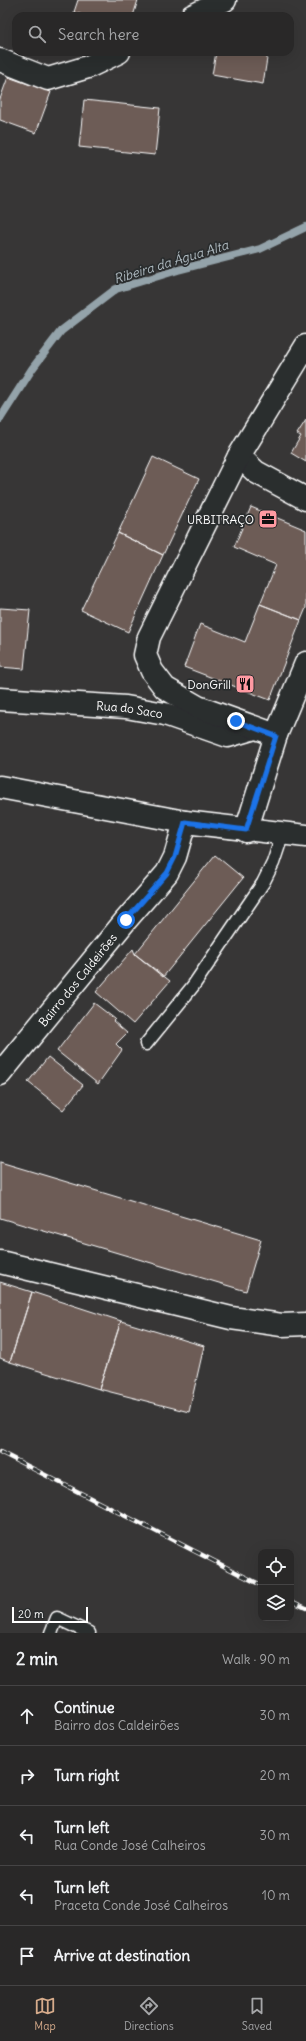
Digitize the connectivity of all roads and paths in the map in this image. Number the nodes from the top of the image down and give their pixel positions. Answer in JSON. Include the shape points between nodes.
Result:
{"nodes":[{"id":1,"x":225,"y":0,"type":"edge"},
{"id":2,"x":200,"y":12,"type":"edge"},
{"id":3,"x":111,"y":56,"type":"edge"},
{"id":4,"x":0,"y":60,"type":"edge"},
{"id":5,"x":306,"y":346,"type":"edge"},
{"id":6,"x":239,"y":456,"type":"junction"},
{"id":7,"x":306,"y":499,"type":"edge"},
{"id":8,"x":306,"y":663,"type":"edge"},
{"id":9,"x":0,"y":699,"type":"edge"},
{"id":10,"x":255,"y":728,"type":"junction"},
{"id":11,"x":276,"y":736,"type":"junction"},
{"id":12,"x":0,"y":786,"type":"edge"},
{"id":13,"x":185,"y":822,"type":"junction"},
{"id":14,"x":246,"y":830,"type":"junction"},
{"id":15,"x":283,"y":833,"type":"junction"},
{"id":16,"x":306,"y":836,"type":"edge"},
{"id":17,"x":146,"y":1044,"type":"dead end"},
{"id":18,"x":0,"y":1074,"type":"edge"},
{"id":19,"x":0,"y":1262,"type":"edge"},
{"id":20,"x":306,"y":1324,"type":"edge"},
{"id":21,"x":51,"y":1633,"type":"edge"},
{"id":22,"x":89,"y":1633,"type":"edge"}],
"edges":[{"from":1,"to":2,"type":"street"},
{"from":3,"to":4,"type":"street","via":[[88,67],[48,79]]},
{"from":5,"to":6,"type":"street"},
{"from":6,"to":7,"type":"street","via":[[256,472]]},
{"from":6,"to":10,"type":"street","via":[[149,637],[145,655],[152,671],[165,688],[198,707]]},
{"from":8,"to":11,"type":"street"},
{"from":9,"to":10,"type":"street","name":"Rua do Saco","via":[[126,707],[165,714],[228,736]]},
{"from":10,"to":11,"type":"street"},
{"from":11,"to":14,"type":"street"},
{"from":12,"to":13,"type":"street"},
{"from":13,"to":14,"type":"street"},
{"from":13,"to":18,"type":"street","name":"Bairro dos Caldeirões","via":[[175,857],[167,873]]},
{"from":14,"to":15,"type":"street"},
{"from":15,"to":16,"type":"street"},
{"from":15,"to":17,"type":"lane","via":[[263,883],[193,986]]},
{"from":19,"to":20,"type":"street","via":[[231,1318],[282,1325]]},
{"from":21,"to":22,"type":"lane","via":[[57,1618]]}]}
